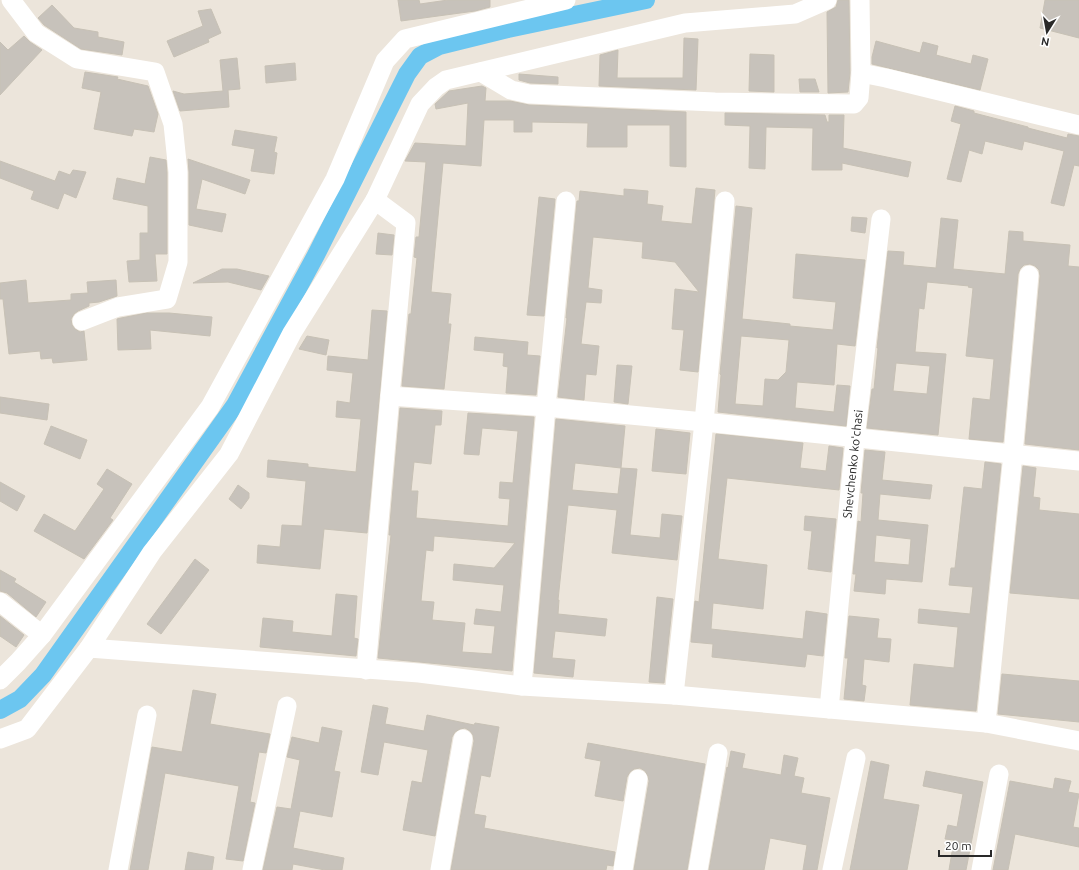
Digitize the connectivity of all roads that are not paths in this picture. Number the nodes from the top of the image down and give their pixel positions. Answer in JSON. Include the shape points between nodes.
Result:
{"nodes":[{"id":1,"x":11,"y":0,"type":"edge"},
{"id":2,"x":566,"y":0,"type":"edge"},
{"id":3,"x":827,"y":0,"type":"edge"},
{"id":4,"x":860,"y":0,"type":"edge"},
{"id":5,"x":482,"y":72,"type":"junction"},
{"id":6,"x":861,"y":73,"type":"junction"},
{"id":7,"x":1079,"y":125,"type":"edge"},
{"id":8,"x":375,"y":200,"type":"junction"},
{"id":9,"x":566,"y":201,"type":"dead end"},
{"id":10,"x":725,"y":201,"type":"dead end"},
{"id":11,"x":881,"y":219,"type":"dead end"},
{"id":12,"x":1029,"y":275,"type":"dead end"},
{"id":13,"x":82,"y":321,"type":"dead end"},
{"id":14,"x":390,"y":396,"type":"junction"},
{"id":15,"x":546,"y":408,"type":"junction"},
{"id":16,"x":704,"y":422,"type":"junction"},
{"id":17,"x":854,"y":439,"type":"junction"},
{"id":18,"x":1013,"y":454,"type":"junction"},
{"id":19,"x":1079,"y":461,"type":"edge"},
{"id":20,"x":0,"y":602,"type":"edge"},
{"id":21,"x":42,"y":635,"type":"junction"},
{"id":22,"x":89,"y":648,"type":"junction"},
{"id":23,"x":366,"y":670,"type":"junction"},
{"id":24,"x":0,"y":680,"type":"edge"},
{"id":25,"x":522,"y":686,"type":"junction"},
{"id":26,"x":674,"y":695,"type":"junction"},
{"id":27,"x":287,"y":706,"type":"dead end"},
{"id":28,"x":829,"y":709,"type":"junction"},
{"id":29,"x":147,"y":715,"type":"dead end"},
{"id":30,"x":986,"y":723,"type":"junction"},
{"id":31,"x":463,"y":738,"type":"dead end"},
{"id":32,"x":0,"y":739,"type":"edge"},
{"id":33,"x":1079,"y":741,"type":"edge"},
{"id":34,"x":718,"y":753,"type":"dead end"},
{"id":35,"x":856,"y":758,"type":"dead end"},
{"id":36,"x":999,"y":774,"type":"dead end"},
{"id":37,"x":638,"y":779,"type":"dead end"},
{"id":38,"x":118,"y":870,"type":"edge"},
{"id":39,"x":252,"y":870,"type":"edge"},
{"id":40,"x":440,"y":870,"type":"edge"},
{"id":41,"x":623,"y":870,"type":"edge"},
{"id":42,"x":698,"y":870,"type":"edge"},
{"id":43,"x":832,"y":870,"type":"edge"},
{"id":44,"x":981,"y":870,"type":"edge"}],
"edges":[{"from":1,"to":13,"type":"street","via":[[36,33],[77,59],[155,72],[173,124],[178,172],[178,262],[167,299],[118,307]]},
{"from":2,"to":21,"type":"street","via":[[404,39],[385,61],[335,180],[210,408]]},
{"from":3,"to":5,"type":"street","via":[[795,14],[685,23]]},
{"from":4,"to":6,"type":"street"},
{"from":5,"to":6,"type":"street","via":[[511,90],[529,94],[715,102],[854,104],[859,98]]},
{"from":5,"to":8,"type":"street","via":[[446,80],[420,104]]},
{"from":6,"to":7,"type":"street"},
{"from":8,"to":14,"type":"street","via":[[406,224]]},
{"from":8,"to":22,"type":"street","via":[[292,333],[229,454],[152,552]]},
{"from":9,"to":15,"type":"street"},
{"from":10,"to":16,"type":"street"},
{"from":11,"to":17,"type":"street","name":"Shevchenko koʻchasi"},
{"from":12,"to":18,"type":"street"},
{"from":14,"to":15,"type":"street"},
{"from":14,"to":23,"type":"street"},
{"from":15,"to":16,"type":"street"},
{"from":15,"to":25,"type":"street"},
{"from":16,"to":17,"type":"street"},
{"from":16,"to":26,"type":"street"},
{"from":17,"to":18,"type":"street"},
{"from":17,"to":28,"type":"street","name":"Shevchenko koʻchasi"},
{"from":18,"to":19,"type":"street"},
{"from":18,"to":30,"type":"street"},
{"from":20,"to":21,"type":"street"},
{"from":21,"to":24,"type":"street"},
{"from":22,"to":23,"type":"street"},
{"from":22,"to":32,"type":"street","via":[[26,729]]},
{"from":23,"to":25,"type":"street","via":[[419,673]]},
{"from":25,"to":26,"type":"street"},
{"from":26,"to":28,"type":"street"},
{"from":27,"to":39,"type":"street"},
{"from":28,"to":30,"type":"street"},
{"from":29,"to":38,"type":"street"},
{"from":30,"to":33,"type":"street"},
{"from":31,"to":40,"type":"street"},
{"from":34,"to":42,"type":"street"},
{"from":35,"to":43,"type":"street"},
{"from":36,"to":44,"type":"street"},
{"from":37,"to":41,"type":"street"}]}
